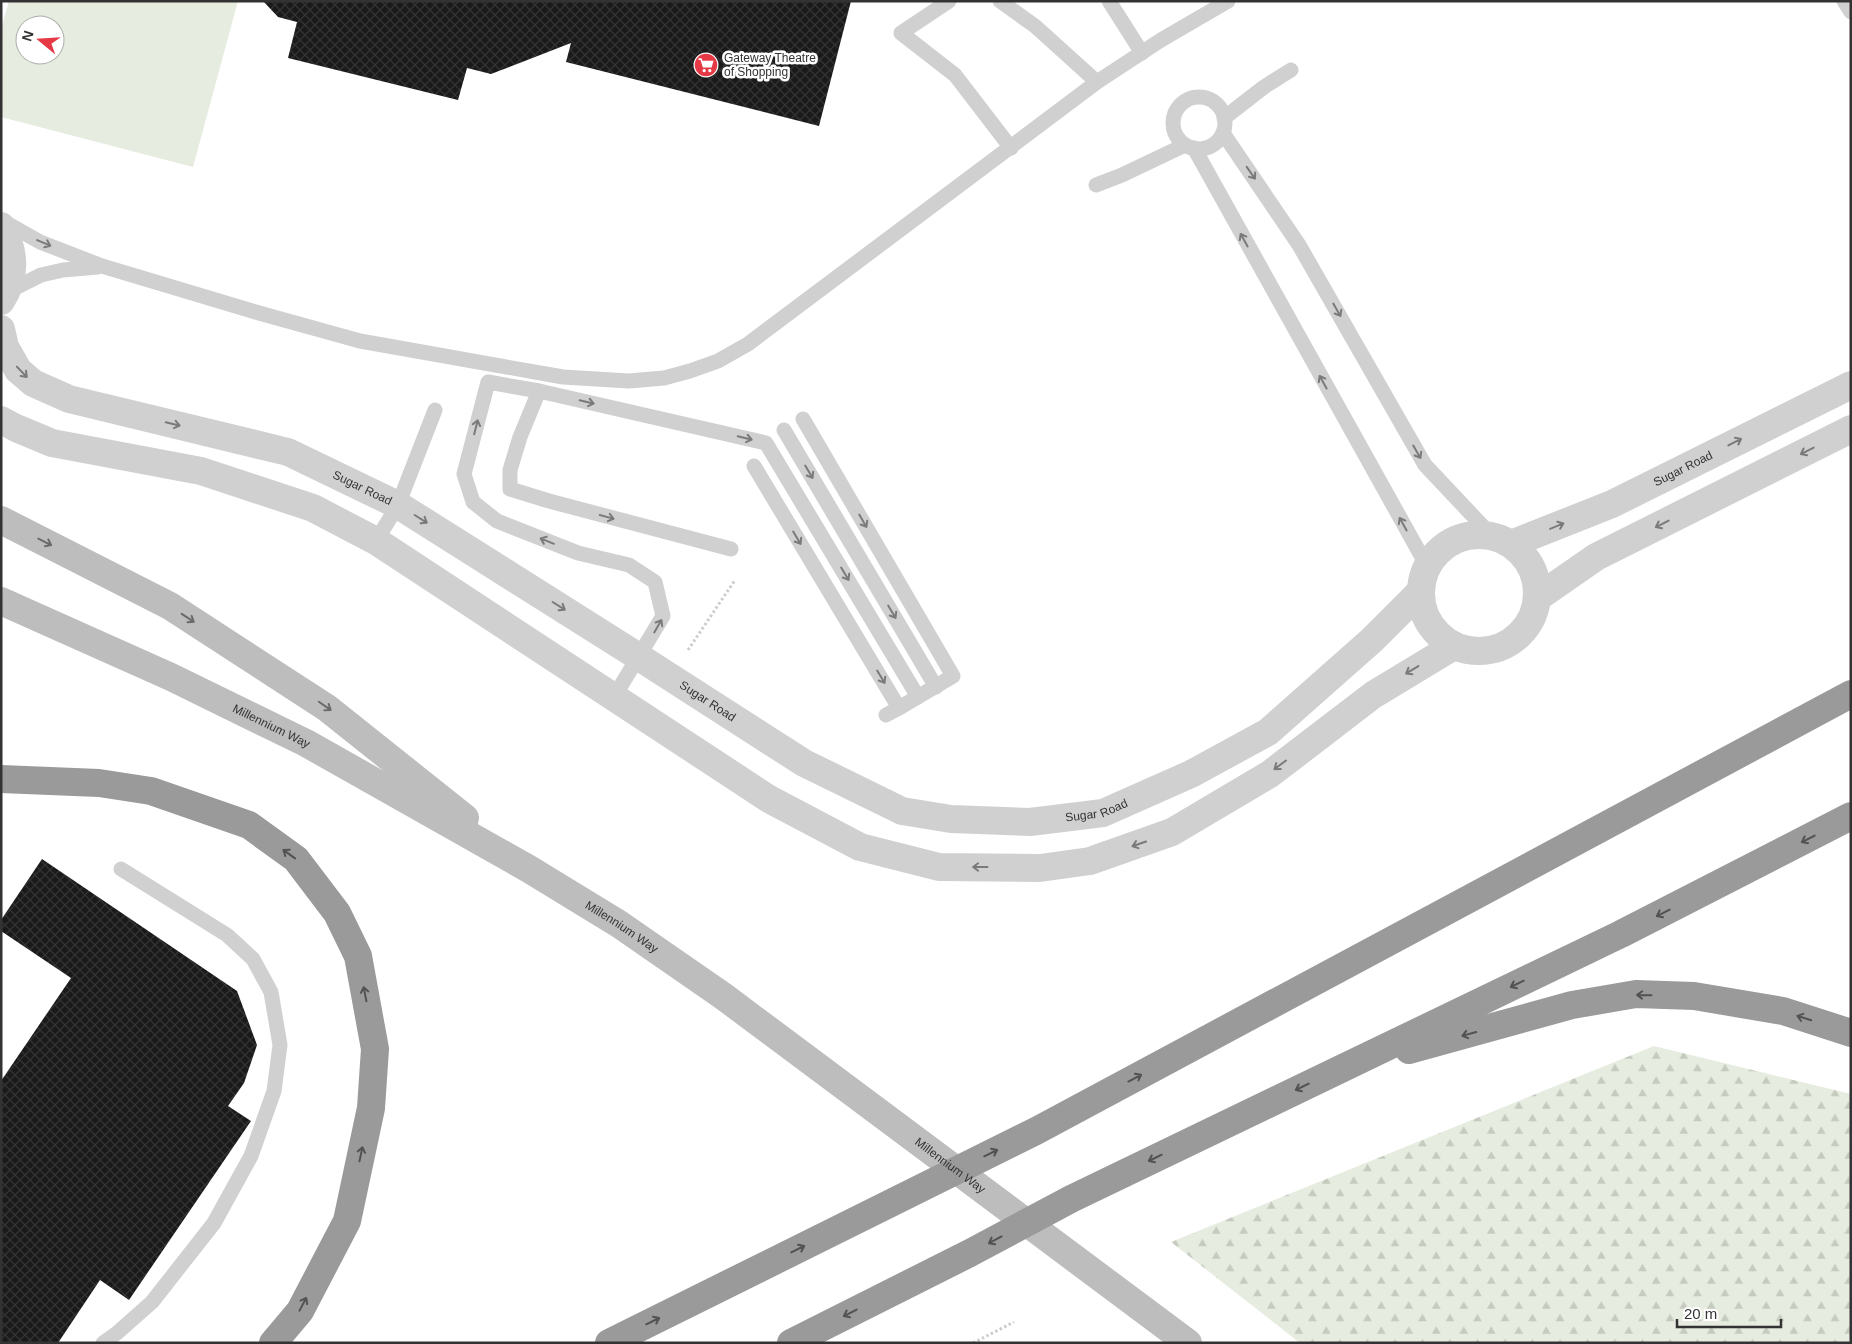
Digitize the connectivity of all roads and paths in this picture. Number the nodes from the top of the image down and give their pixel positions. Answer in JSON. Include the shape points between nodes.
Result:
{"nodes":[{"id":1,"x":949,"y":1,"type":"edge"},
{"id":2,"x":1000,"y":1,"type":"edge"},
{"id":3,"x":1109,"y":1,"type":"edge"},
{"id":4,"x":1228,"y":1,"type":"edge"},
{"id":5,"x":1844,"y":1,"type":"edge"},
{"id":6,"x":1851,"y":12,"type":"edge"},
{"id":7,"x":1142,"y":52,"type":"junction"},
{"id":8,"x":1291,"y":70,"type":"dead end"},
{"id":9,"x":1097,"y":82,"type":"junction"},
{"id":10,"x":1224,"y":126,"type":"junction"},
{"id":11,"x":1190,"y":147,"type":"junction"},
{"id":12,"x":1011,"y":148,"type":"junction"},
{"id":13,"x":1096,"y":185,"type":"dead end"},
{"id":14,"x":1,"y":220,"type":"edge"},
{"id":15,"x":1,"y":226,"type":"edge"},
{"id":16,"x":102,"y":266,"type":"junction"},
{"id":17,"x":4,"y":296,"type":"edge"},
{"id":18,"x":1,"y":329,"type":"edge"},
{"id":19,"x":1851,"y":385,"type":"edge"},
{"id":20,"x":539,"y":391,"type":"junction"},
{"id":21,"x":435,"y":410,"type":"dead end"},
{"id":22,"x":803,"y":418,"type":"dead end"},
{"id":23,"x":1,"y":420,"type":"edge"},
{"id":24,"x":1851,"y":429,"type":"edge"},
{"id":25,"x":784,"y":430,"type":"dead end"},
{"id":26,"x":754,"y":466,"type":"dead end"},
{"id":27,"x":398,"y":505,"type":"junction"},
{"id":28,"x":1,"y":520,"type":"edge"},
{"id":29,"x":1501,"y":540,"type":"junction"},
{"id":30,"x":376,"y":541,"type":"junction"},
{"id":31,"x":731,"y":549,"type":"dead end"},
{"id":32,"x":1427,"y":566,"type":"junction"},
{"id":33,"x":1420,"y":592,"type":"junction"},
{"id":34,"x":1537,"y":598,"type":"junction"},
{"id":35,"x":1,"y":601,"type":"edge"},
{"id":36,"x":1454,"y":646,"type":"junction"},
{"id":37,"x":639,"y":657,"type":"junction"},
{"id":38,"x":936,"y":687,"type":"junction"},
{"id":39,"x":1851,"y":694,"type":"edge"},
{"id":40,"x":614,"y":696,"type":"junction"},
{"id":41,"x":918,"y":697,"type":"junction"},
{"id":42,"x":1,"y":779,"type":"edge"},
{"id":43,"x":1851,"y":816,"type":"edge"},
{"id":44,"x":121,"y":869,"type":"dead end"},
{"id":45,"x":529,"y":869,"type":"junction"},
{"id":46,"x":1851,"y":1033,"type":"edge"},
{"id":47,"x":1346,"y":1066,"type":"junction"},
{"id":48,"x":1014,"y":1322,"type":"dead end"},
{"id":49,"x":103,"y":1343,"type":"edge"},
{"id":50,"x":274,"y":1343,"type":"edge"},
{"id":51,"x":609,"y":1343,"type":"edge"},
{"id":52,"x":791,"y":1343,"type":"edge"},
{"id":53,"x":973,"y":1343,"type":"edge"},
{"id":54,"x":1188,"y":1343,"type":"edge"}],
"edges":[{"from":1,"to":12,"type":"lane","via":[[901,33],[955,75]]},
{"from":2,"to":9,"type":"lane","via":[[1035,26]]},
{"from":3,"to":7,"type":"lane"},
{"from":4,"to":7,"type":"lane"},
{"from":5,"to":6,"type":"lane"},
{"from":7,"to":9,"type":"lane"},
{"from":8,"to":10,"type":"lane","via":[[1264,87]]},
{"from":9,"to":12,"type":"lane"},
{"from":10,"to":11,"type":"lane","via":[[1214,144],[1201,149]]},
{"from":10,"to":11,"type":"lane","via":[[1219,107],[1209,99],[1196,97],[1184,101],[1176,111],[1173,124],[1176,136]]},
{"from":10,"to":29,"type":"lane","one_way":true,"via":[[1299,244],[1425,465]]},
{"from":11,"to":13,"type":"lane"},
{"from":32,"to":11,"type":"lane","one_way":true},
{"from":12,"to":16,"type":"lane","via":[[748,344],[718,361],[664,378],[629,382],[563,377],[360,341]]},
{"from":14,"to":16,"type":"lane","one_way":true,"via":[[40,242]]},
{"from":15,"to":17,"type":"street","via":[[12,250],[13,264],[12,278]]},
{"from":16,"to":17,"type":"lane","via":[[41,275]]},
{"from":18,"to":27,"type":"street","name":"Sugar Road","one_way":true,"via":[[6,348],[18,370],[33,383],[69,399],[288,452]]},
{"from":29,"to":19,"type":"street","name":"Sugar Road","one_way":true,"via":[[1612,504]]},
{"from":20,"to":31,"type":"lane","one_way":true,"via":[[510,470],[510,489]]},
{"from":37,"to":20,"type":"lane","one_way":true,"via":[[663,616],[655,582],[629,565],[578,553],[497,521],[473,502],[464,474],[488,382]]},
{"from":20,"to":41,"type":"lane","one_way":true,"via":[[766,442]]},
{"from":21,"to":27,"type":"lane"},
{"from":22,"to":38,"type":"lane","one_way":true,"via":[[953,676]]},
{"from":23,"to":30,"type":"street","via":[[52,443],[201,471],[312,508]]},
{"from":24,"to":34,"type":"street","one_way":true,"via":[[1596,556]]},
{"from":25,"to":38,"type":"lane","one_way":true},
{"from":26,"to":41,"type":"lane","one_way":true,"via":[[892,711]]},
{"from":27,"to":30,"type":"lane"},
{"from":27,"to":37,"type":"street","name":"Sugar Road","one_way":true},
{"from":28,"to":45,"type":"street","one_way":true,"via":[[170,606],[327,708]]},
{"from":29,"to":32,"type":"street","via":[[1466,535],[1443,546]]},
{"from":29,"to":34,"type":"street","via":[[1523,554],[1536,582]]},
{"from":30,"to":40,"type":"street"},
{"from":32,"to":33,"type":"street"},
{"from":33,"to":36,"type":"street","via":[[1429,624]]},
{"from":33,"to":37,"type":"street","name":"Sugar Road","via":[[1372,640],[1268,732],[1190,774],[1103,812],[1030,822],[951,819],[902,810],[804,763]]},
{"from":34,"to":36,"type":"street","via":[[1530,620],[1515,639],[1493,649],[1470,651]]},
{"from":35,"to":45,"type":"street","name":"Millennium Way","via":[[171,677],[306,743]]},
{"from":36,"to":40,"type":"street","one_way":true,"via":[[1373,695],[1270,774],[1172,832],[1090,861],[1040,868],[939,867],[860,847],[769,799]]},
{"from":37,"to":40,"type":"lane"},
{"from":38,"to":41,"type":"lane"},
{"from":51,"to":39,"type":"highway","one_way":true,"via":[[1045,1126]]},
{"from":50,"to":42,"type":"highway","one_way":true,"via":[[300,1311],[347,1221],[371,1108],[375,1049],[358,956],[337,913],[296,859],[249,825],[151,791],[99,784]]},
{"from":43,"to":47,"type":"highway","one_way":true,"via":[[1621,934]]},
{"from":44,"to":49,"type":"lane","via":[[227,935],[254,959],[271,992],[280,1045],[274,1091],[250,1156],[214,1223],[152,1302]]},
{"from":45,"to":54,"type":"street","name":"Millennium Way","via":[[699,979]]},
{"from":46,"to":47,"type":"highway","one_way":true,"via":[[1783,1011],[1694,996],[1636,994],[1572,1005]]},
{"from":47,"to":52,"type":"highway","one_way":true,"via":[[1080,1194]]},
{"from":48,"to":53,"type":"path"}]}
